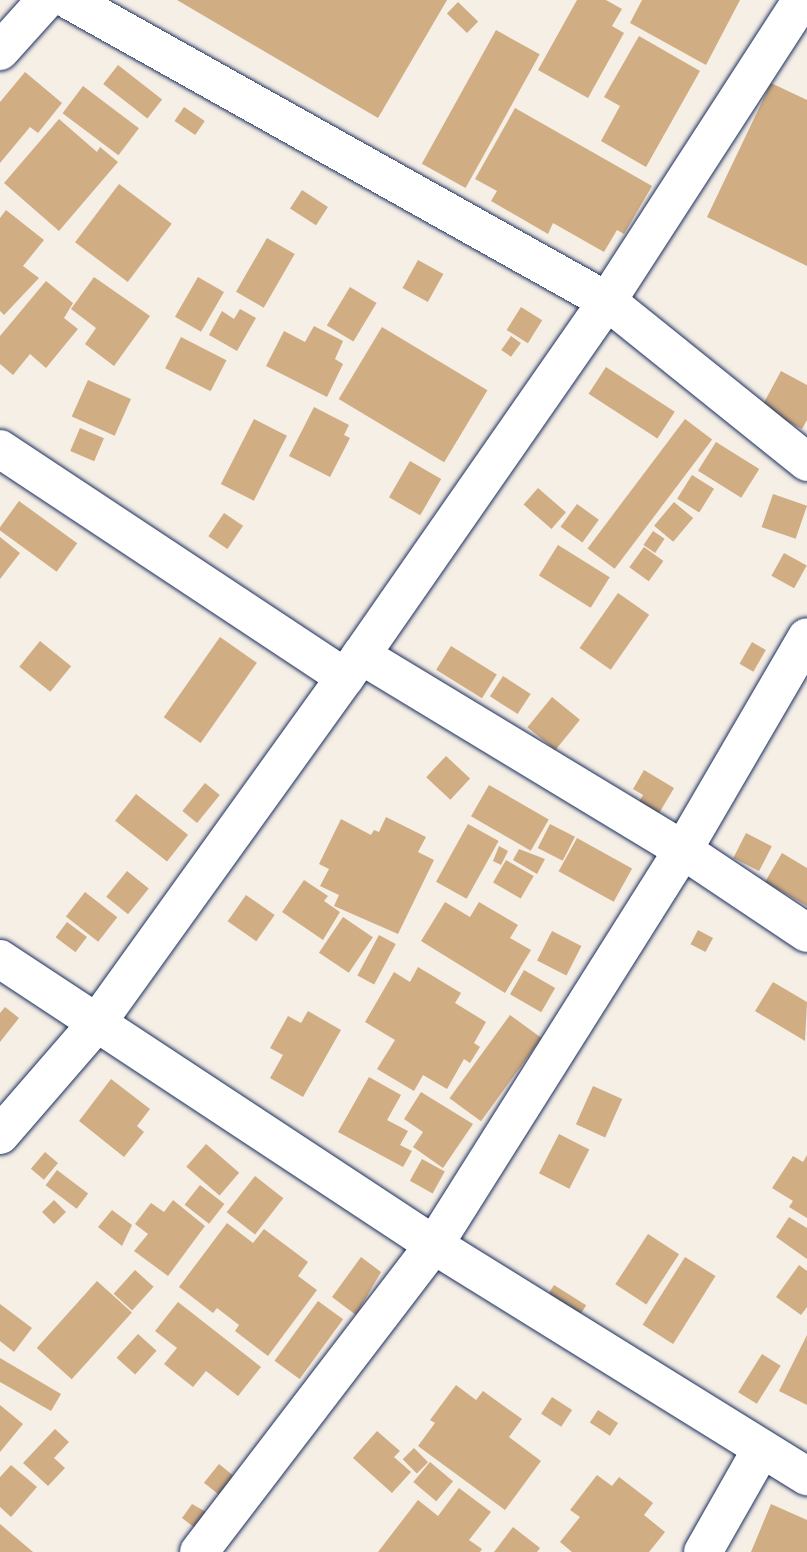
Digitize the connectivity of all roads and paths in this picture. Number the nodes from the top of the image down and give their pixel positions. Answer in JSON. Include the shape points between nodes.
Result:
{"nodes":[{"id":1,"x":46,"y":0,"type":"edge"},
{"id":2,"x":69,"y":0,"type":"edge"},
{"id":3,"x":802,"y":0,"type":"edge"},
{"id":4,"x":0,"y":51,"type":"edge"},
{"id":5,"x":607,"y":301,"type":"junction"},
{"id":6,"x":0,"y":449,"type":"edge"},
{"id":7,"x":807,"y":462,"type":"edge"},
{"id":8,"x":807,"y":638,"type":"edge"},
{"id":9,"x":353,"y":666,"type":"junction"},
{"id":10,"x":682,"y":850,"type":"junction"},
{"id":11,"x":807,"y":933,"type":"edge"},
{"id":12,"x":0,"y":959,"type":"edge"},
{"id":13,"x":96,"y":1024,"type":"junction"},
{"id":14,"x":0,"y":1135,"type":"edge"},
{"id":15,"x":434,"y":1245,"type":"junction"},
{"id":16,"x":761,"y":1450,"type":"junction"},
{"id":17,"x":807,"y":1476,"type":"edge"},
{"id":18,"x":199,"y":1552,"type":"edge"},
{"id":19,"x":703,"y":1552,"type":"edge"}],
"edges":[{"from":1,"to":4,"type":"street"},
{"from":2,"to":5,"type":"street"},
{"from":3,"to":5,"type":"street"},
{"from":5,"to":7,"type":"street"},
{"from":5,"to":9,"type":"street"},
{"from":6,"to":9,"type":"street"},
{"from":8,"to":10,"type":"street"},
{"from":9,"to":10,"type":"street"},
{"from":9,"to":13,"type":"street"},
{"from":10,"to":11,"type":"street"},
{"from":10,"to":15,"type":"street"},
{"from":12,"to":13,"type":"street"},
{"from":13,"to":14,"type":"street"},
{"from":13,"to":15,"type":"street"},
{"from":15,"to":16,"type":"street"},
{"from":15,"to":18,"type":"street"},
{"from":16,"to":17,"type":"street"},
{"from":16,"to":19,"type":"street"}]}
